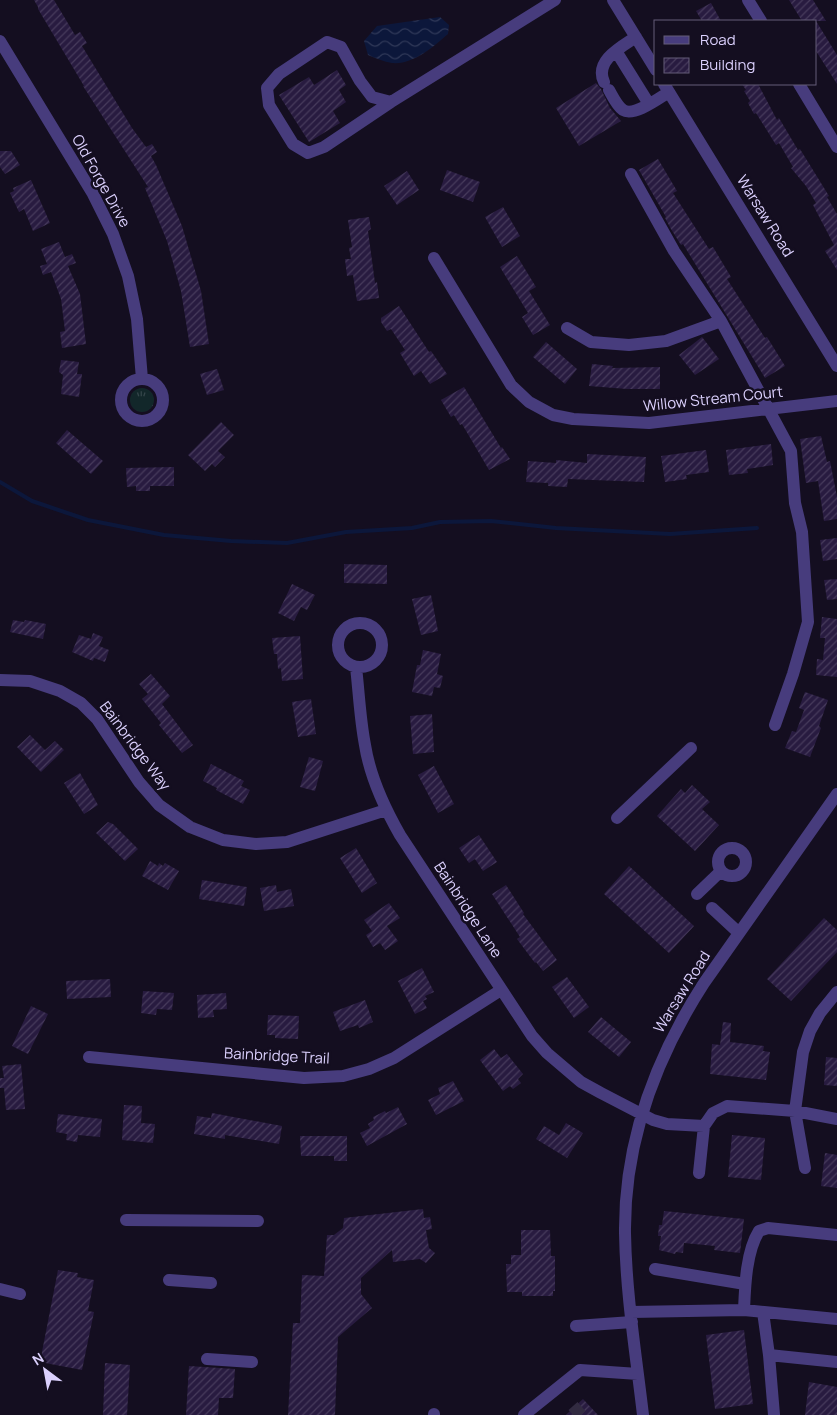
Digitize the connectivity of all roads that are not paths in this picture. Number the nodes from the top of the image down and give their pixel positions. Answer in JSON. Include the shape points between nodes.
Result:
{"nodes":[{"id":1,"x":555,"y":0,"type":"edge"},
{"id":2,"x":613,"y":0,"type":"edge"},
{"id":3,"x":748,"y":0,"type":"edge"},
{"id":4,"x":759,"y":20,"type":"edge"},
{"id":5,"x":636,"y":37,"type":"junction"},
{"id":6,"x":0,"y":41,"type":"edge"},
{"id":7,"x":616,"y":51,"type":"junction"},
{"id":8,"x":654,"y":67,"type":"edge"},
{"id":9,"x":800,"y":85,"type":"edge"},
{"id":10,"x":667,"y":88,"type":"edge"},
{"id":11,"x":390,"y":102,"type":"junction"},
{"id":12,"x":649,"y":104,"type":"junction"},
{"id":13,"x":837,"y":146,"type":"edge"},
{"id":14,"x":631,"y":174,"type":"dead end"},
{"id":15,"x":434,"y":258,"type":"dead end"},
{"id":16,"x":721,"y":321,"type":"junction"},
{"id":17,"x":567,"y":328,"type":"dead end"},
{"id":18,"x":837,"y":366,"type":"edge"},
{"id":19,"x":142,"y":379,"type":"dead end"},
{"id":20,"x":837,"y":401,"type":"edge"},
{"id":21,"x":768,"y":410,"type":"junction"},
{"id":22,"x":356,"y":667,"type":"dead end"},
{"id":23,"x":0,"y":680,"type":"edge"},
{"id":24,"x":775,"y":725,"type":"dead end"},
{"id":25,"x":691,"y":748,"type":"dead end"},
{"id":26,"x":837,"y":794,"type":"edge"},
{"id":27,"x":386,"y":810,"type":"junction"},
{"id":28,"x":617,"y":818,"type":"dead end"},
{"id":29,"x":721,"y":871,"type":"dead end"},
{"id":30,"x":697,"y":894,"type":"dead end"},
{"id":31,"x":712,"y":908,"type":"dead end"},
{"id":32,"x":739,"y":932,"type":"junction"},
{"id":33,"x":501,"y":990,"type":"junction"},
{"id":34,"x":836,"y":995,"type":"edge"},
{"id":35,"x":89,"y":1057,"type":"dead end"},
{"id":36,"x":795,"y":1111,"type":"junction"},
{"id":37,"x":641,"y":1114,"type":"junction"},
{"id":38,"x":837,"y":1119,"type":"edge"},
{"id":39,"x":704,"y":1126,"type":"junction"},
{"id":40,"x":805,"y":1168,"type":"dead end"},
{"id":41,"x":699,"y":1173,"type":"dead end"},
{"id":42,"x":126,"y":1220,"type":"dead end"},
{"id":43,"x":258,"y":1221,"type":"dead end"},
{"id":44,"x":837,"y":1235,"type":"edge"},
{"id":45,"x":655,"y":1269,"type":"dead end"},
{"id":46,"x":169,"y":1280,"type":"dead end"},
{"id":47,"x":211,"y":1283,"type":"dead end"},
{"id":48,"x":745,"y":1284,"type":"junction"},
{"id":49,"x":0,"y":1289,"type":"edge"},
{"id":50,"x":20,"y":1294,"type":"dead end"},
{"id":51,"x":744,"y":1310,"type":"junction"},
{"id":52,"x":763,"y":1312,"type":"junction"},
{"id":53,"x":632,"y":1317,"type":"junction"},
{"id":54,"x":837,"y":1319,"type":"edge"},
{"id":55,"x":576,"y":1326,"type":"dead end"},
{"id":56,"x":769,"y":1355,"type":"junction"},
{"id":57,"x":207,"y":1359,"type":"dead end"},
{"id":58,"x":252,"y":1362,"type":"dead end"},
{"id":59,"x":837,"y":1362,"type":"edge"},
{"id":60,"x":638,"y":1374,"type":"junction"},
{"id":61,"x":524,"y":1415,"type":"edge"},
{"id":62,"x":643,"y":1415,"type":"edge"},
{"id":63,"x":774,"y":1415,"type":"edge"}],
"edges":[{"from":1,"to":11,"type":"street"},
{"from":2,"to":5,"type":"street"},
{"from":3,"to":4,"type":"street"},
{"from":5,"to":7,"type":"street"},
{"from":5,"to":8,"type":"street"},
{"from":6,"to":19,"type":"street","name":"Old Forge Drive","via":[[114,234],[138,319]]},
{"from":7,"to":12,"type":"street"},
{"from":7,"to":12,"type":"street","via":[[606,60],[602,77],[618,106],[630,112]]},
{"from":9,"to":13,"type":"street"},
{"from":10,"to":12,"type":"street"},
{"from":10,"to":18,"type":"street","name":"Warsaw Road"},
{"from":11,"to":11,"type":"street","via":[[372,96],[341,47],[327,42],[279,74],[267,88],[268,105],[292,144],[308,154],[324,147]]},
{"from":14,"to":16,"type":"street","via":[[674,251]]},
{"from":15,"to":21,"type":"street","name":"Willow Stream Court","via":[[511,385],[529,402],[553,415],[648,423]]},
{"from":16,"to":17,"type":"street","via":[[666,340],[629,345],[591,342]]},
{"from":16,"to":21,"type":"street"},
{"from":20,"to":21,"type":"street","name":"Willow Stream Court"},
{"from":21,"to":24,"type":"street","via":[[791,451],[795,503],[802,532],[808,622]]},
{"from":22,"to":27,"type":"street","name":"Bainbridge Lane","via":[[365,745],[373,778]]},
{"from":23,"to":27,"type":"street","name":"Bainbridge Way","via":[[30,681],[60,691],[81,703],[97,719],[139,782],[159,805],[190,827],[223,840],[256,844],[287,842]]},
{"from":25,"to":28,"type":"street"},
{"from":26,"to":32,"type":"street","name":"Warsaw Road"},
{"from":27,"to":33,"type":"street","name":"Bainbridge Lane"},
{"from":29,"to":30,"type":"street"},
{"from":31,"to":32,"type":"street"},
{"from":32,"to":37,"type":"street","name":"Warsaw Road","via":[[684,1014],[660,1061]]},
{"from":33,"to":35,"type":"street","name":"Bainbridge Trail","via":[[394,1058],[343,1076],[304,1078]]},
{"from":33,"to":37,"type":"street","name":"Bainbridge Lane","via":[[532,1036],[563,1068],[600,1093]]},
{"from":34,"to":36,"type":"street","via":[[810,1031],[803,1052]]},
{"from":36,"to":38,"type":"street"},
{"from":36,"to":39,"type":"street","via":[[727,1106],[713,1113]]},
{"from":36,"to":40,"type":"street"},
{"from":37,"to":39,"type":"street","name":"Bainbridge Lane","via":[[666,1124]]},
{"from":37,"to":53,"type":"street","name":"Warsaw Road","via":[[629,1174],[625,1232]]},
{"from":39,"to":41,"type":"street"},
{"from":42,"to":43,"type":"street"},
{"from":44,"to":48,"type":"street","via":[[768,1228],[759,1231],[754,1238]]},
{"from":45,"to":48,"type":"street"},
{"from":46,"to":47,"type":"street"},
{"from":48,"to":51,"type":"street"},
{"from":49,"to":50,"type":"street"},
{"from":51,"to":52,"type":"street"},
{"from":51,"to":53,"type":"street"},
{"from":52,"to":54,"type":"street"},
{"from":52,"to":56,"type":"street"},
{"from":53,"to":55,"type":"street"},
{"from":53,"to":60,"type":"street","name":"Warsaw Road"},
{"from":56,"to":59,"type":"street"},
{"from":56,"to":63,"type":"street"},
{"from":57,"to":58,"type":"street"},
{"from":60,"to":61,"type":"street","via":[[580,1370]]},
{"from":60,"to":62,"type":"street","name":"Warsaw Road"}]}
